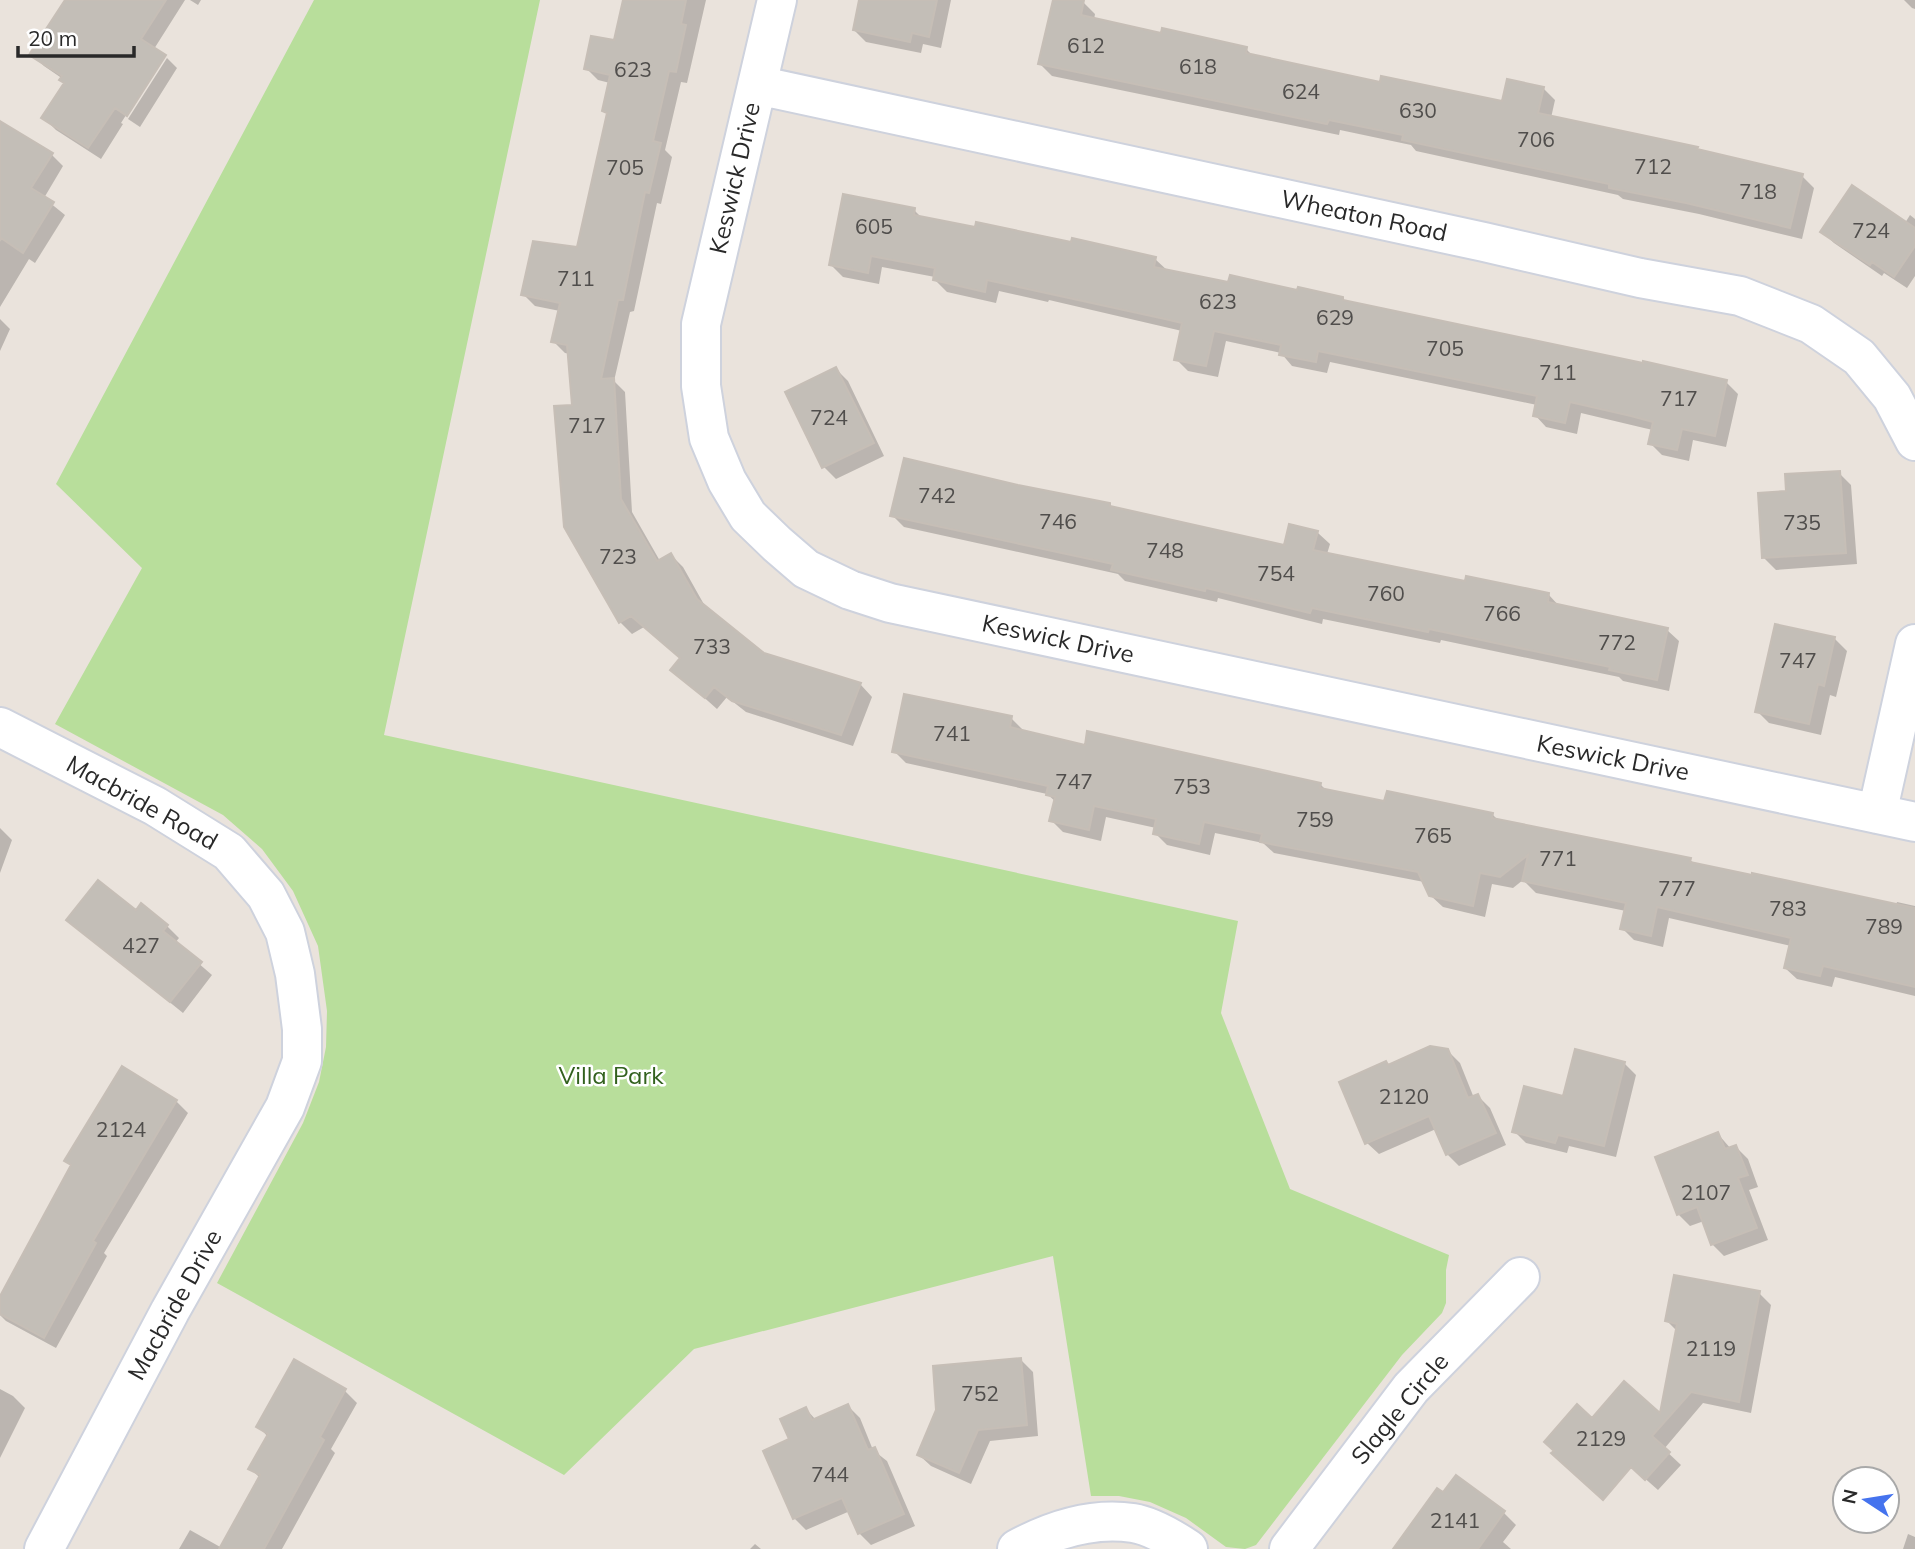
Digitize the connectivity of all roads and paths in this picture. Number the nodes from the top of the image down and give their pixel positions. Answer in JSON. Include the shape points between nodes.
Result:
{"nodes":[{"id":1,"x":777,"y":0,"type":"edge"},
{"id":2,"x":757,"y":85,"type":"junction"},
{"id":3,"x":1915,"y":441,"type":"edge"},
{"id":4,"x":1915,"y":644,"type":"edge"},
{"id":5,"x":0,"y":727,"type":"edge"},
{"id":6,"x":1877,"y":814,"type":"junction"},
{"id":7,"x":1915,"y":822,"type":"edge"},
{"id":8,"x":302,"y":1061,"type":"joint"},
{"id":9,"x":1520,"y":1277,"type":"dead end"},
{"id":10,"x":44,"y":1549,"type":"edge"},
{"id":11,"x":1017,"y":1549,"type":"edge"},
{"id":12,"x":1188,"y":1549,"type":"edge"},
{"id":13,"x":1289,"y":1549,"type":"edge"}],
"edges":[{"from":1,"to":2,"type":"street","name":"Keswick Drive"},
{"from":2,"to":3,"type":"street","name":"Wheaton Road","via":[[1740,296],[1811,324],[1859,357],[1892,397]]},
{"from":2,"to":6,"type":"street","name":"Keswick Drive","via":[[701,324],[701,387],[709,438],[726,481],[748,516],[806,569],[890,603]]},
{"from":4,"to":6,"type":"street"},
{"from":5,"to":8,"type":"street","name":"Macbride Road","via":[[155,806],[229,852],[266,895],[285,932],[297,987]]},
{"from":6,"to":7,"type":"street","name":"Keswick Drive"},
{"from":8,"to":10,"type":"street","name":"Macbride Drive","via":[[285,1107]]},
{"from":9,"to":13,"type":"street","name":"Slagle Circle","via":[[1411,1388]]},
{"from":11,"to":12,"type":"street","via":[[1082,1523],[1135,1523]]}]}
